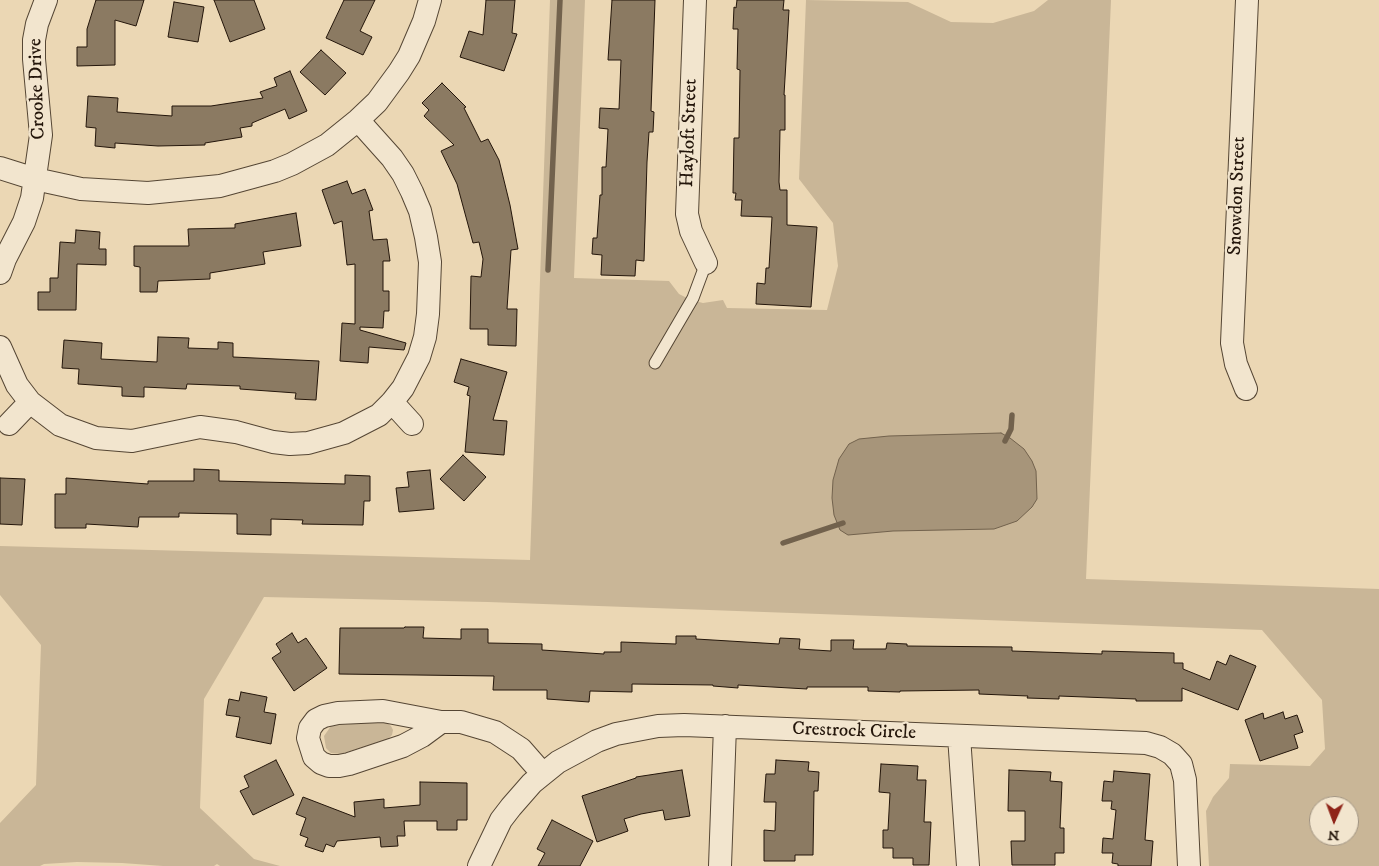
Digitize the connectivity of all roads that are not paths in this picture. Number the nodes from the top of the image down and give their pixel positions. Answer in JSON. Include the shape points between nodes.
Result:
{"nodes":[{"id":1,"x":46,"y":0,"type":"edge"},
{"id":2,"x":430,"y":0,"type":"edge"},
{"id":3,"x":695,"y":0,"type":"edge"},
{"id":4,"x":1247,"y":0,"type":"edge"},
{"id":5,"x":358,"y":120,"type":"junction"},
{"id":6,"x":0,"y":168,"type":"edge"},
{"id":7,"x":35,"y":179,"type":"junction"},
{"id":8,"x":706,"y":263,"type":"joint"},
{"id":9,"x":0,"y":273,"type":"edge"},
{"id":10,"x":0,"y":347,"type":"edge"},
{"id":11,"x":655,"y":363,"type":"dead end"},
{"id":12,"x":1246,"y":389,"type":"dead end"},
{"id":13,"x":30,"y":402,"type":"junction"},
{"id":14,"x":392,"y":402,"type":"junction"},
{"id":15,"x":9,"y":424,"type":"dead end"},
{"id":16,"x":412,"y":424,"type":"dead end"},
{"id":17,"x":441,"y":722,"type":"junction"},
{"id":18,"x":725,"y":726,"type":"junction"},
{"id":19,"x":959,"y":736,"type":"junction"},
{"id":20,"x":542,"y":773,"type":"junction"},
{"id":21,"x":479,"y":866,"type":"edge"},
{"id":22,"x":720,"y":866,"type":"edge"},
{"id":23,"x":968,"y":866,"type":"edge"},
{"id":24,"x":1189,"y":866,"type":"edge"}],
"edges":[{"from":1,"to":7,"type":"street","name":"Crooke Drive","via":[[34,40],[41,135]]},
{"from":2,"to":5,"type":"street","via":[[409,56],[388,88]]},
{"from":3,"to":8,"type":"street","name":"Hayloft Street","via":[[687,214]]},
{"from":4,"to":12,"type":"street","name":"Snowdon Street","via":[[1232,343]]},
{"from":5,"to":7,"type":"street","via":[[327,144],[292,164],[220,186],[148,193],[81,189]]},
{"from":5,"to":14,"type":"street","via":[[403,174],[424,228],[430,262],[425,337],[410,376]]},
{"from":6,"to":7,"type":"street"},
{"from":7,"to":9,"type":"street","name":"Crooke Drive","via":[[24,222]]},
{"from":8,"to":11,"type":"lane","via":[[692,298]]},
{"from":10,"to":13,"type":"street","via":[[17,385]]},
{"from":13,"to":14,"type":"street","via":[[60,425],[96,438],[132,441],[200,427],[219,428],[290,444],[308,443],[344,433],[378,415]]},
{"from":13,"to":15,"type":"street"},
{"from":14,"to":16,"type":"street"},
{"from":17,"to":17,"type":"street","via":[[383,712],[338,713],[316,720],[308,738],[314,757],[321,763],[338,766],[403,746]]},
{"from":17,"to":20,"type":"street","via":[[461,722],[495,732],[521,749]]},
{"from":18,"to":19,"type":"street","name":"Crestrock Circle"},
{"from":18,"to":20,"type":"street","name":"Crestrock Circle","via":[[658,726],[616,734],[579,750]]},
{"from":18,"to":22,"type":"street"},
{"from":19,"to":23,"type":"street"},
{"from":19,"to":24,"type":"street","name":"Crestrock Circle","via":[[1146,743],[1190,760],[1186,787]]},
{"from":20,"to":21,"type":"street","name":"Crestrock Circle","via":[[501,820]]}]}
